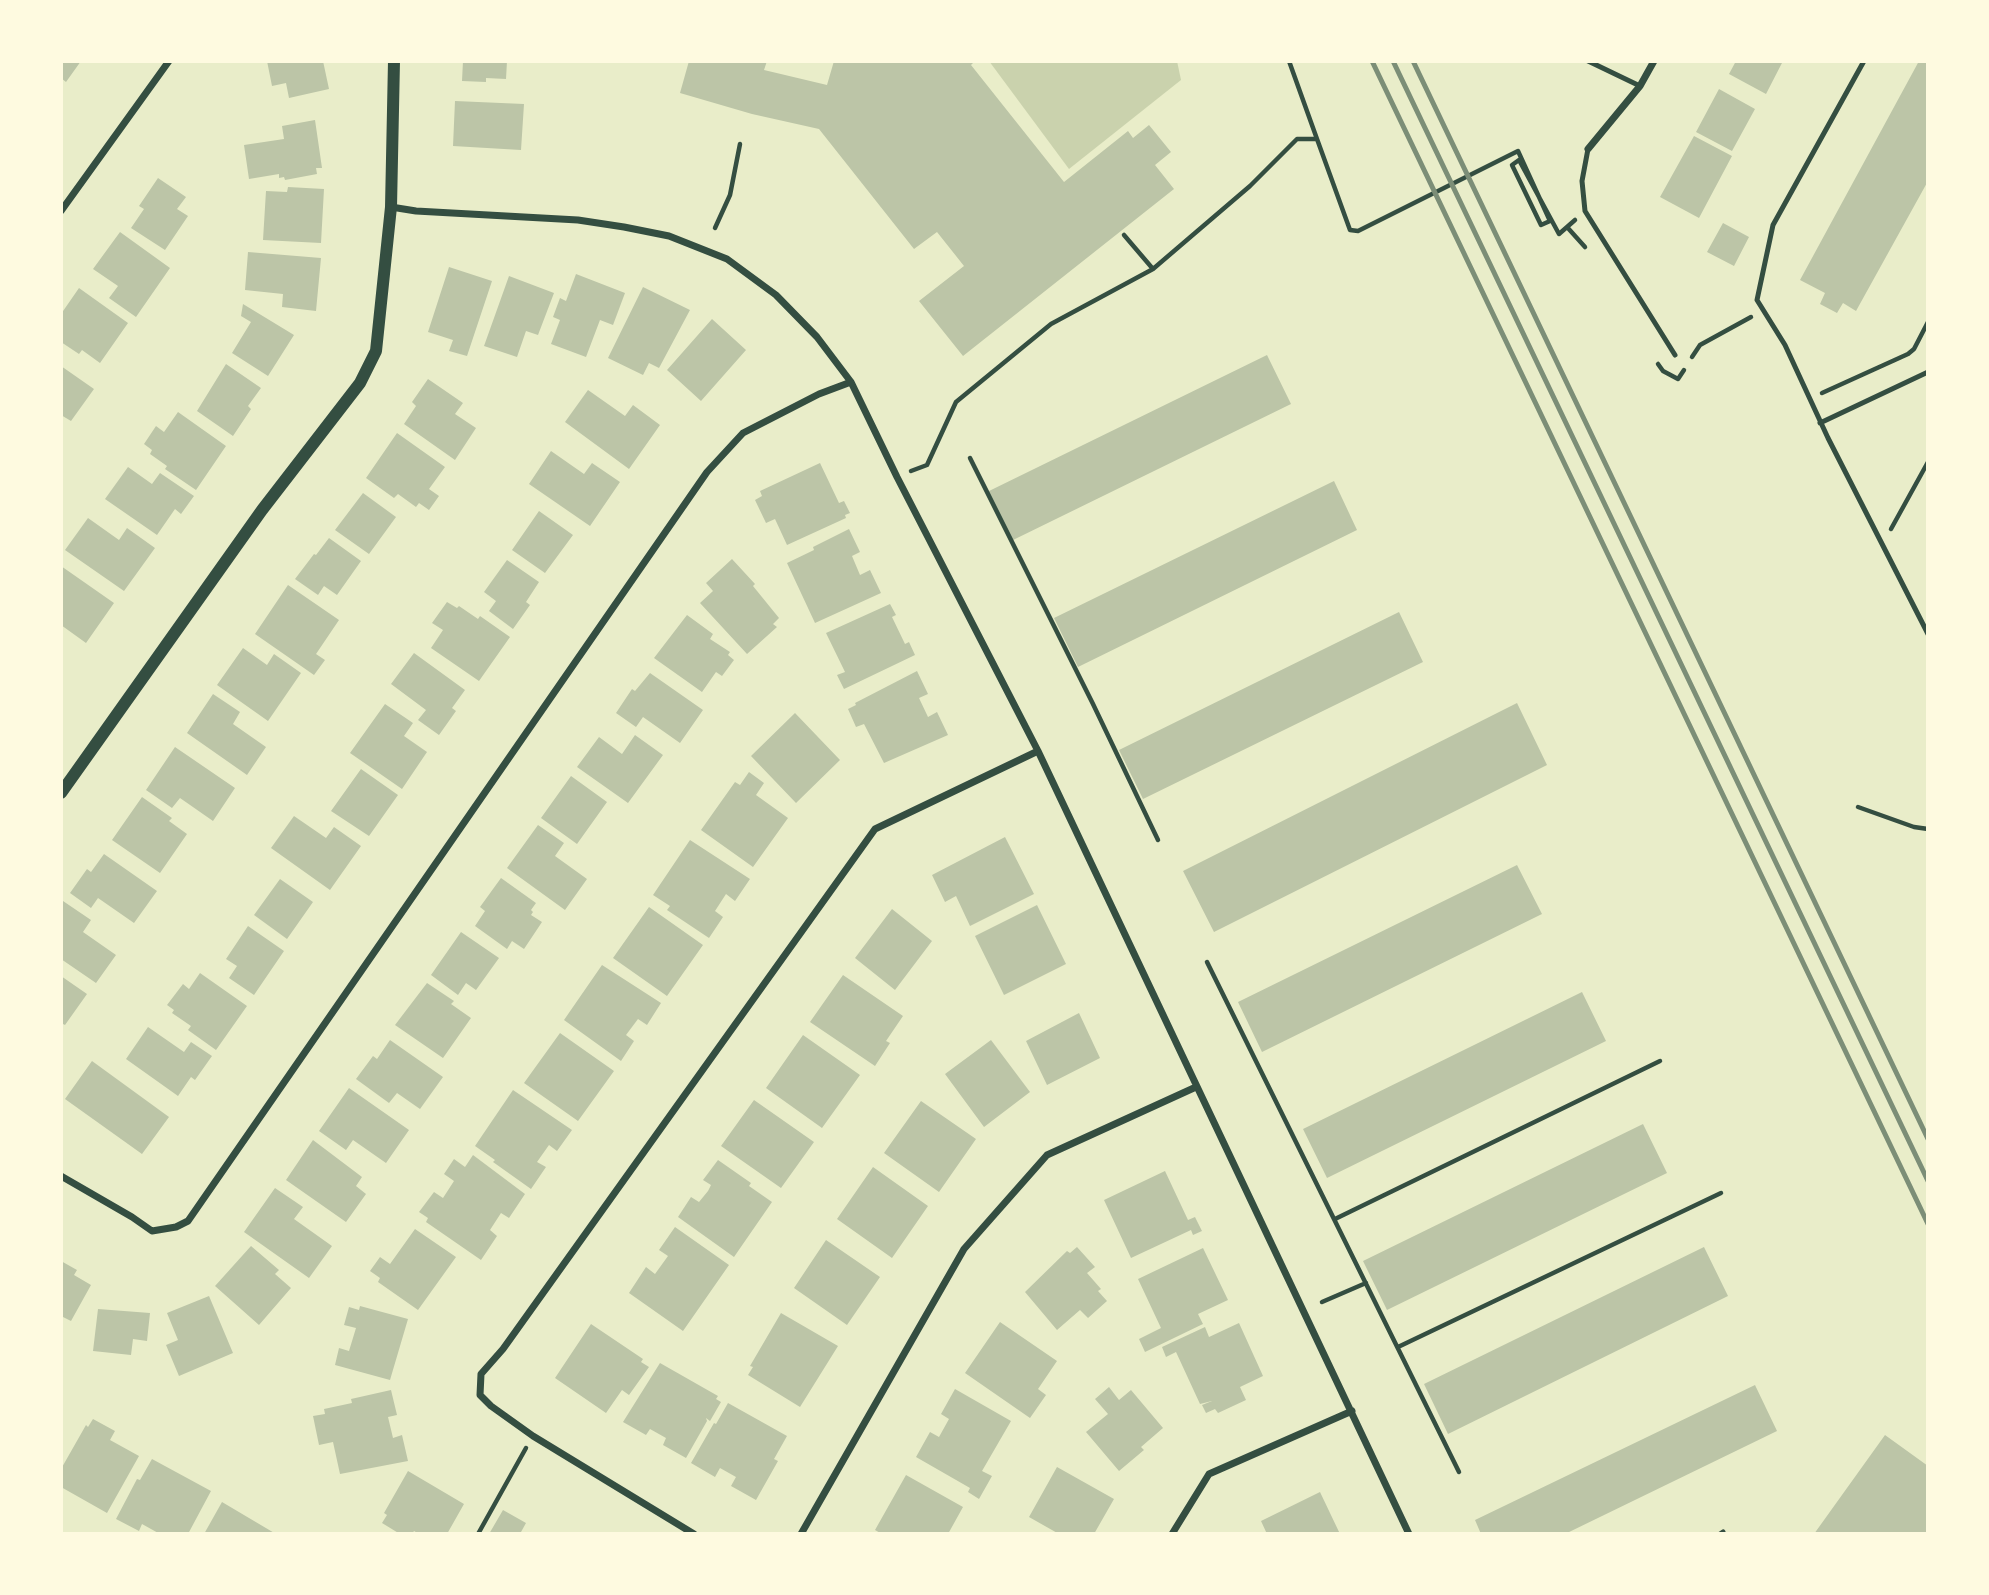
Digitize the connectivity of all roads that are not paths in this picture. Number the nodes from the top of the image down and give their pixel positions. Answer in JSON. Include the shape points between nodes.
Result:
{"nodes":[{"id":1,"x":169,"y":61,"type":"edge"},
{"id":2,"x":394,"y":61,"type":"edge"},
{"id":3,"x":1588,"y":61,"type":"edge"},
{"id":4,"x":1654,"y":61,"type":"edge"},
{"id":5,"x":1864,"y":61,"type":"edge"},
{"id":6,"x":1640,"y":86,"type":"junction"},
{"id":7,"x":1588,"y":149,"type":"joint"},
{"id":8,"x":391,"y":207,"type":"junction"},
{"id":9,"x":61,"y":211,"type":"edge"},
{"id":10,"x":1675,"y":355,"type":"dead end"},
{"id":11,"x":1928,"y":372,"type":"edge"},
{"id":12,"x":851,"y":382,"type":"junction"},
{"id":13,"x":1820,"y":422,"type":"junction"},
{"id":14,"x":1928,"y":634,"type":"edge"},
{"id":15,"x":1038,"y":751,"type":"junction"},
{"id":16,"x":61,"y":793,"type":"edge"},
{"id":17,"x":1196,"y":1087,"type":"junction"},
{"id":18,"x":61,"y":1177,"type":"edge"},
{"id":19,"x":1352,"y":1411,"type":"junction"},
{"id":20,"x":694,"y":1534,"type":"edge"},
{"id":21,"x":800,"y":1534,"type":"edge"},
{"id":22,"x":1172,"y":1534,"type":"edge"},
{"id":23,"x":1409,"y":1534,"type":"edge"}],
"edges":[{"from":1,"to":9,"type":"street"},
{"from":2,"to":8,"type":"street"},
{"from":3,"to":6,"type":"lane"},
{"from":4,"to":6,"type":"street"},
{"from":5,"to":13,"type":"lane","via":[[1773,225],[1757,300],[1785,345]]},
{"from":6,"to":7,"type":"street"},
{"from":7,"to":10,"type":"lane","via":[[1581,181],[1585,211]]},
{"from":8,"to":12,"type":"street","via":[[578,220],[669,236],[727,259],[776,295],[817,337]]},
{"from":8,"to":16,"type":"street","via":[[376,351],[360,383],[262,510]]},
{"from":11,"to":13,"type":"lane"},
{"from":12,"to":15,"type":"street"},
{"from":12,"to":18,"type":"street","via":[[743,433],[707,472],[188,1220],[152,1231]]},
{"from":13,"to":14,"type":"lane"},
{"from":15,"to":17,"type":"street"},
{"from":15,"to":20,"type":"street","via":[[875,829],[481,1374],[480,1395],[491,1406]]},
{"from":17,"to":19,"type":"street"},
{"from":17,"to":21,"type":"street","via":[[1047,1155],[964,1249]]},
{"from":19,"to":22,"type":"street","via":[[1209,1474]]},
{"from":19,"to":23,"type":"street"}]}
